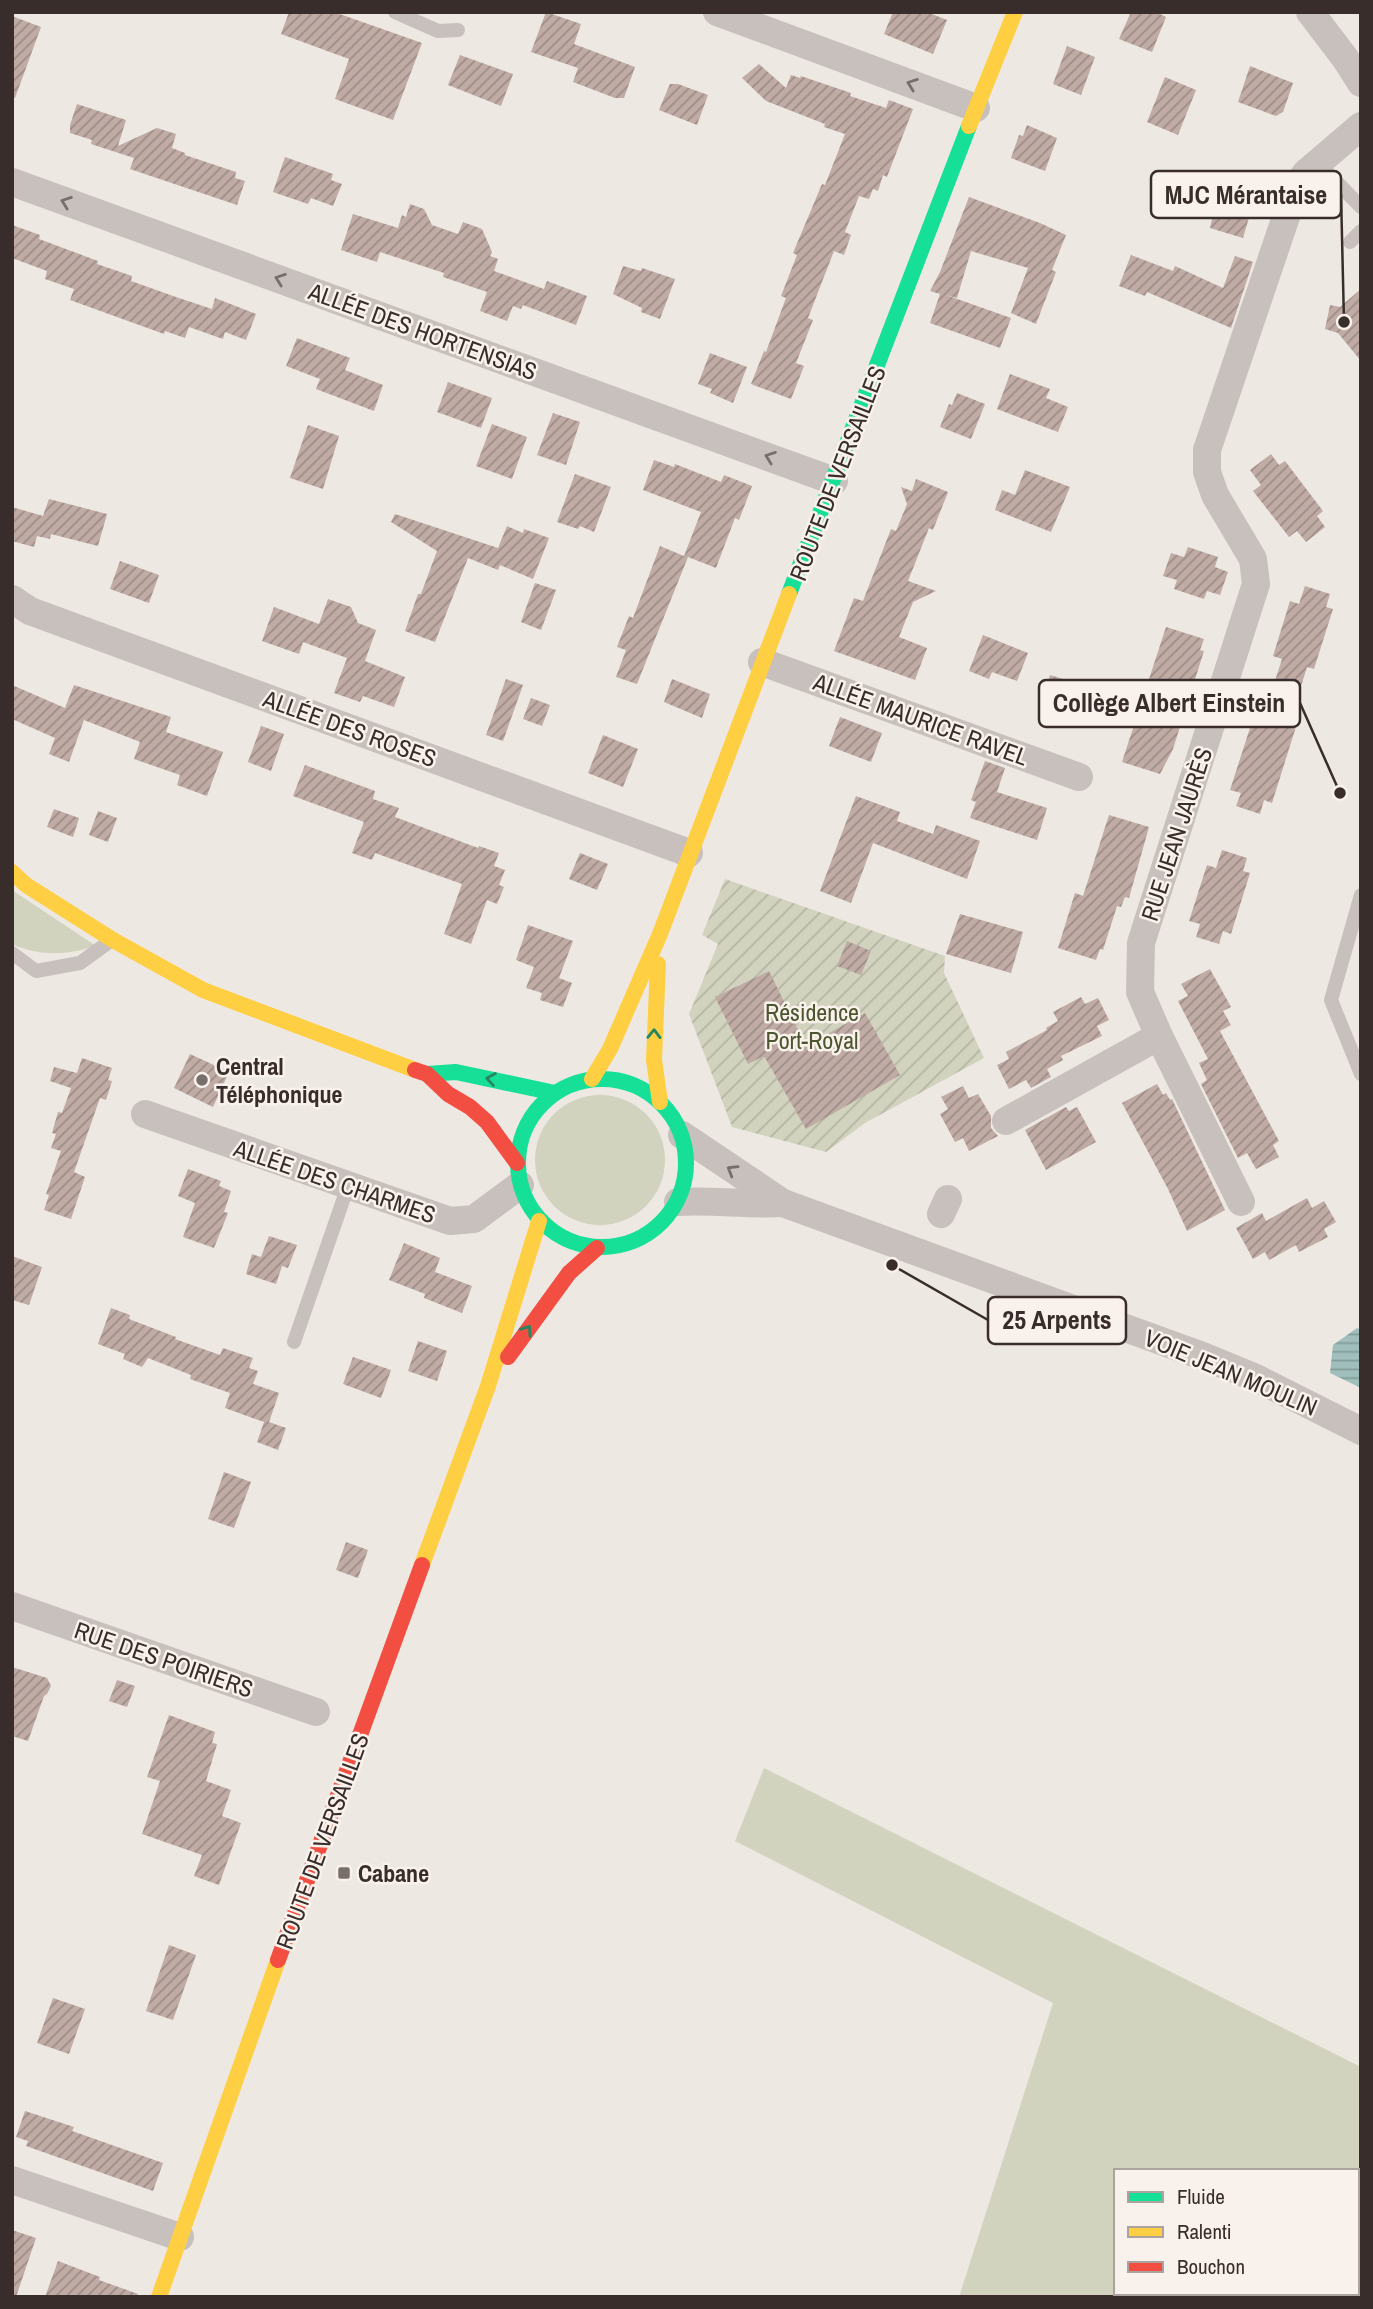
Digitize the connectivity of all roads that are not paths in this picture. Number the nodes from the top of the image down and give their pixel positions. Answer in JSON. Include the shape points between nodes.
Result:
{"nodes":[{"id":1,"x":395,"y":12,"type":"edge"},
{"id":2,"x":717,"y":12,"type":"edge"},
{"id":3,"x":1015,"y":12,"type":"edge"},
{"id":4,"x":1310,"y":12,"type":"edge"},
{"id":5,"x":458,"y":30,"type":"dead end"},
{"id":6,"x":1361,"y":83,"type":"edge"},
{"id":7,"x":976,"y":108,"type":"junction"},
{"id":8,"x":1361,"y":126,"type":"edge"},
{"id":9,"x":1318,"y":163,"type":"junction"},
{"id":10,"x":12,"y":182,"type":"edge"},
{"id":11,"x":1361,"y":207,"type":"edge"},
{"id":12,"x":1361,"y":231,"type":"edge"},
{"id":13,"x":1350,"y":242,"type":"dead end"},
{"id":14,"x":834,"y":481,"type":"junction"},
{"id":15,"x":12,"y":599,"type":"edge"},
{"id":16,"x":762,"y":662,"type":"junction"},
{"id":17,"x":1079,"y":777,"type":"dead end"},
{"id":18,"x":690,"y":853,"type":"junction"},
{"id":19,"x":12,"y":872,"type":"edge"},
{"id":20,"x":1361,"y":895,"type":"edge"},
{"id":21,"x":660,"y":934,"type":"junction"},
{"id":22,"x":113,"y":940,"type":"junction"},
{"id":23,"x":12,"y":953,"type":"edge"},
{"id":24,"x":1159,"y":1036,"type":"junction"},
{"id":25,"x":427,"y":1074,"type":"junction"},
{"id":26,"x":1361,"y":1074,"type":"edge"},
{"id":27,"x":592,"y":1079,"type":"junction"},
{"id":28,"x":555,"y":1093,"type":"junction"},
{"id":29,"x":660,"y":1102,"type":"junction"},
{"id":30,"x":145,"y":1114,"type":"dead end"},
{"id":31,"x":1006,"y":1121,"type":"dead end"},
{"id":32,"x":682,"y":1135,"type":"junction"},
{"id":33,"x":518,"y":1174,"type":"junction"},
{"id":34,"x":348,"y":1186,"type":"junction"},
{"id":35,"x":678,"y":1202,"type":"junction"},
{"id":36,"x":1241,"y":1202,"type":"dead end"},
{"id":37,"x":783,"y":1203,"type":"junction"},
{"id":38,"x":539,"y":1221,"type":"junction"},
{"id":39,"x":597,"y":1248,"type":"junction"},
{"id":40,"x":294,"y":1342,"type":"dead end"},
{"id":41,"x":488,"y":1386,"type":"junction"},
{"id":42,"x":1361,"y":1432,"type":"edge"},
{"id":43,"x":12,"y":1606,"type":"edge"},
{"id":44,"x":316,"y":1712,"type":"dead end"},
{"id":45,"x":12,"y":2180,"type":"edge"},
{"id":46,"x":180,"y":2238,"type":"junction"},
{"id":47,"x":159,"y":2297,"type":"edge"}],
"edges":[{"from":1,"to":5,"type":"lane","via":[[438,31]]},
{"from":7,"to":2,"type":"street","one_way":true},
{"from":3,"to":7,"type":"main road","name":"ROUTE DE VERSAILLES"},
{"from":4,"to":6,"type":"street"},
{"from":7,"to":14,"type":"main road","name":"ROUTE DE VERSAILLES"},
{"from":8,"to":9,"type":"street","name":"RUE JEAN JAURÈS"},
{"from":9,"to":11,"type":"lane"},
{"from":9,"to":24,"type":"street","name":"RUE JEAN JAURÈS","via":[[1296,187],[1207,450],[1215,495],[1253,559],[1256,584],[1141,943],[1140,992]]},
{"from":14,"to":10,"type":"street","name":"ALLÉE DES HORTENSIAS","one_way":true},
{"from":12,"to":13,"type":"lane"},
{"from":14,"to":16,"type":"main road","name":"ROUTE DE VERSAILLES"},
{"from":15,"to":18,"type":"street","name":"ALLÉE DES ROSES","via":[[30,611]]},
{"from":16,"to":17,"type":"street","name":"ALLÉE MAURICE RAVEL"},
{"from":16,"to":18,"type":"main road","name":"ROUTE DE VERSAILLES"},
{"from":18,"to":21,"type":"main road","name":"ROUTE DE VERSAILLES"},
{"from":19,"to":22,"type":"main road"},
{"from":20,"to":26,"type":"lane","via":[[1331,1000]]},
{"from":21,"to":27,"type":"main road","name":"ROUTE DE VERSAILLES","via":[[610,1049]]},
{"from":29,"to":21,"type":"main road","name":"ROUTE DE VERSAILLES","one_way":true,"via":[[654,1060]]},
{"from":22,"to":23,"type":"lane","via":[[80,963],[36,971]]},
{"from":22,"to":25,"type":"main road","via":[[203,990]]},
{"from":24,"to":31,"type":"street"},
{"from":24,"to":36,"type":"street","name":"RUE JEAN JAURÈS"},
{"from":28,"to":25,"type":"main road","one_way":true,"via":[[456,1072]]},
{"from":25,"to":33,"type":"main road","via":[[488,1122]]},
{"from":27,"to":28,"type":"main road"},
{"from":27,"to":29,"type":"main road","via":[[618,1080],[641,1088]]},
{"from":28,"to":33,"type":"main road","via":[[534,1112],[520,1141]]},
{"from":29,"to":32,"type":"main road"},
{"from":30,"to":34,"type":"street","name":"ALLÉE DES CHARMES"},
{"from":32,"to":35,"type":"main road","via":[[687,1154]]},
{"from":37,"to":32,"type":"street","name":"VOIE JEAN MOULIN","one_way":true},
{"from":33,"to":34,"type":"street","name":"ALLÉE DES CHARMES","via":[[474,1219],[450,1221]]},
{"from":33,"to":38,"type":"main road","via":[[527,1203]]},
{"from":34,"to":40,"type":"lane"},
{"from":35,"to":37,"type":"street","name":"VOIE JEAN MOULIN"},
{"from":35,"to":39,"type":"main road","via":[[666,1220],[645,1237]]},
{"from":37,"to":42,"type":"street","name":"VOIE JEAN MOULIN","via":[[1205,1357]]},
{"from":38,"to":39,"type":"main road","via":[[564,1239]]},
{"from":38,"to":41,"type":"main road","name":"ROUTE DE VERSAILLES"},
{"from":41,"to":39,"type":"main road","name":"ROUTE DE VERSAILLES","one_way":true,"via":[[569,1273]]},
{"from":41,"to":46,"type":"main road","name":"ROUTE DE VERSAILLES"},
{"from":43,"to":44,"type":"street","name":"RUE DES POIRIERS"},
{"from":45,"to":46,"type":"street"},
{"from":46,"to":47,"type":"main road","name":"ROUTE DE VERSAILLES"}]}
